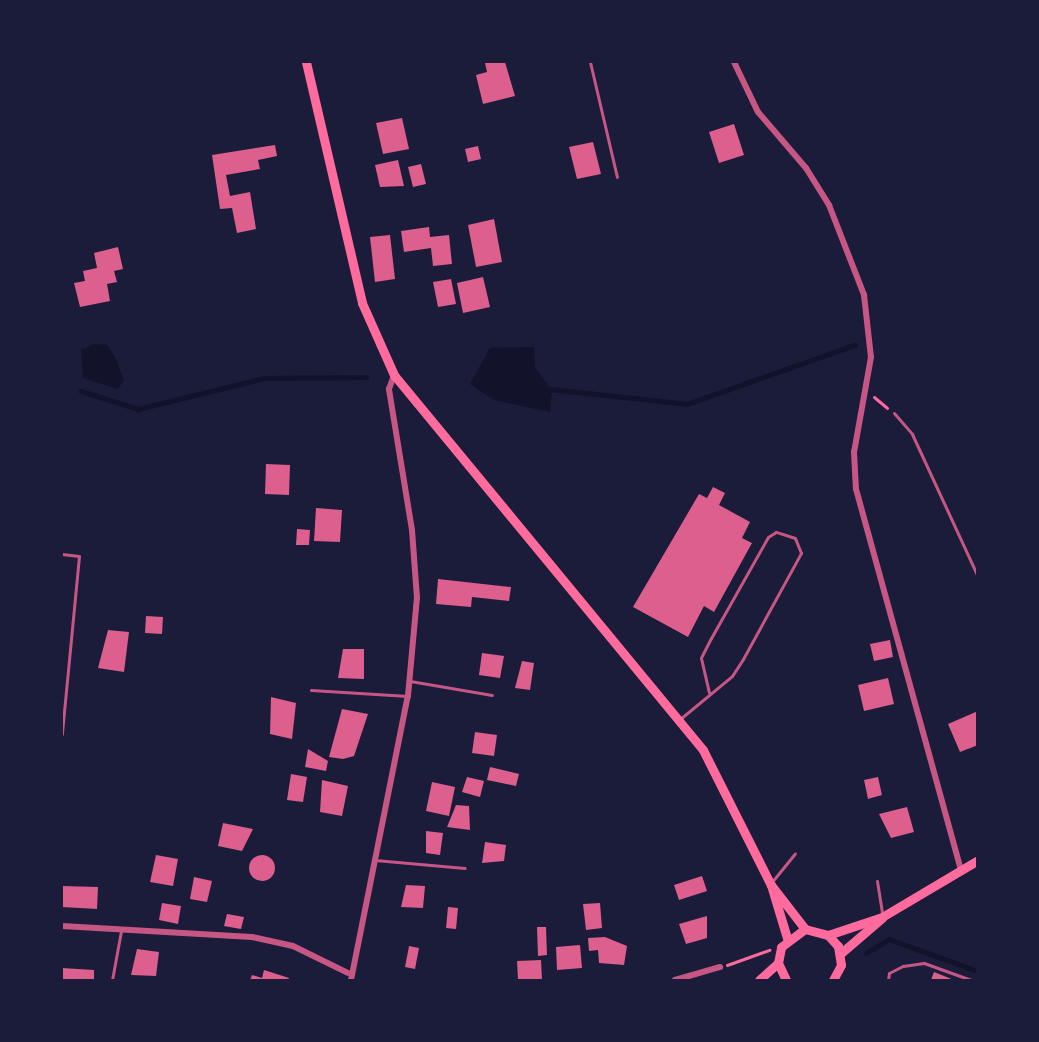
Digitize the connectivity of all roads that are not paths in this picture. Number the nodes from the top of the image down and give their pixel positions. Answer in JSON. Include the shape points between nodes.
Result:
{"nodes":[{"id":1,"x":306,"y":62,"type":"edge"},
{"id":2,"x":590,"y":62,"type":"edge"},
{"id":3,"x":734,"y":62,"type":"edge"},
{"id":4,"x":616,"y":177,"type":"dead end"},
{"id":5,"x":394,"y":375,"type":"junction"},
{"id":6,"x":894,"y":413,"type":"road end"},
{"id":7,"x":62,"y":554,"type":"edge"},
{"id":8,"x":978,"y":577,"type":"edge"},
{"id":9,"x":410,"y":681,"type":"junction"},
{"id":10,"x":311,"y":690,"type":"dead end"},
{"id":11,"x":709,"y":692,"type":"junction"},
{"id":12,"x":492,"y":695,"type":"dead end"},
{"id":13,"x":408,"y":696,"type":"junction"},
{"id":14,"x":678,"y":720,"type":"junction"},
{"id":15,"x":62,"y":734,"type":"edge"},
{"id":16,"x":795,"y":853,"type":"dead end"},
{"id":17,"x":373,"y":860,"type":"junction"},
{"id":18,"x":978,"y":861,"type":"edge"},
{"id":19,"x":465,"y":868,"type":"dead end"},
{"id":20,"x":961,"y":870,"type":"junction"},
{"id":21,"x":877,"y":881,"type":"dead end"},
{"id":22,"x":771,"y":885,"type":"junction"},
{"id":23,"x":882,"y":917,"type":"junction"},
{"id":24,"x":62,"y":926,"type":"edge"},
{"id":25,"x":121,"y":929,"type":"junction"},
{"id":26,"x":806,"y":929,"type":"junction"},
{"id":27,"x":828,"y":935,"type":"junction"},
{"id":28,"x":787,"y":938,"type":"junction"},
{"id":29,"x":841,"y":953,"type":"junction"},
{"id":30,"x":778,"y":963,"type":"junction"},
{"id":31,"x":720,"y":967,"type":"road end"},
{"id":32,"x":348,"y":973,"type":"junction"},
{"id":33,"x":112,"y":981,"type":"edge"},
{"id":34,"x":351,"y":981,"type":"edge"},
{"id":35,"x":675,"y":981,"type":"edge"},
{"id":36,"x":759,"y":981,"type":"edge"},
{"id":37,"x":786,"y":981,"type":"edge"},
{"id":38,"x":833,"y":981,"type":"edge"},
{"id":39,"x":888,"y":981,"type":"edge"},
{"id":40,"x":971,"y":981,"type":"edge"}],
"edges":[{"from":1,"to":5,"type":"main road","via":[[362,303]]},
{"from":2,"to":4,"type":"lane"},
{"from":3,"to":20,"type":"street","via":[[758,112],[806,168],[840,225],[869,321],[867,391],[855,442],[856,489]]},
{"from":5,"to":9,"type":"street","via":[[389,389],[412,530],[417,598]]},
{"from":5,"to":14,"type":"main road"},
{"from":6,"to":8,"type":"lane","via":[[912,434]]},
{"from":7,"to":15,"type":"lane","via":[[79,556]]},
{"from":9,"to":12,"type":"lane"},
{"from":9,"to":13,"type":"street"},
{"from":10,"to":13,"type":"lane"},
{"from":11,"to":11,"type":"lane","via":[[732,676],[770,611],[801,553],[795,538],[776,532],[768,537],[716,630],[701,658]]},
{"from":11,"to":14,"type":"lane"},
{"from":13,"to":17,"type":"street"},
{"from":14,"to":22,"type":"main road","via":[[704,750]]},
{"from":16,"to":22,"type":"lane"},
{"from":17,"to":19,"type":"lane"},
{"from":17,"to":32,"type":"street"},
{"from":18,"to":20,"type":"main road"},
{"from":20,"to":23,"type":"main road"},
{"from":21,"to":23,"type":"lane"},
{"from":22,"to":26,"type":"main road"},
{"from":22,"to":28,"type":"main road"},
{"from":23,"to":27,"type":"main road"},
{"from":23,"to":29,"type":"main road"},
{"from":24,"to":25,"type":"street"},
{"from":25,"to":32,"type":"street","via":[[252,937],[293,946]]},
{"from":25,"to":33,"type":"lane"},
{"from":26,"to":27,"type":"main road"},
{"from":26,"to":28,"type":"main road"},
{"from":27,"to":29,"type":"main road"},
{"from":28,"to":30,"type":"main road"},
{"from":29,"to":38,"type":"main road"},
{"from":30,"to":36,"type":"main road"},
{"from":30,"to":37,"type":"main road"},
{"from":31,"to":35,"type":"street"},
{"from":32,"to":34,"type":"street"},
{"from":39,"to":40,"type":"lane","via":[[889,973],[903,966],[924,963]]}]}
